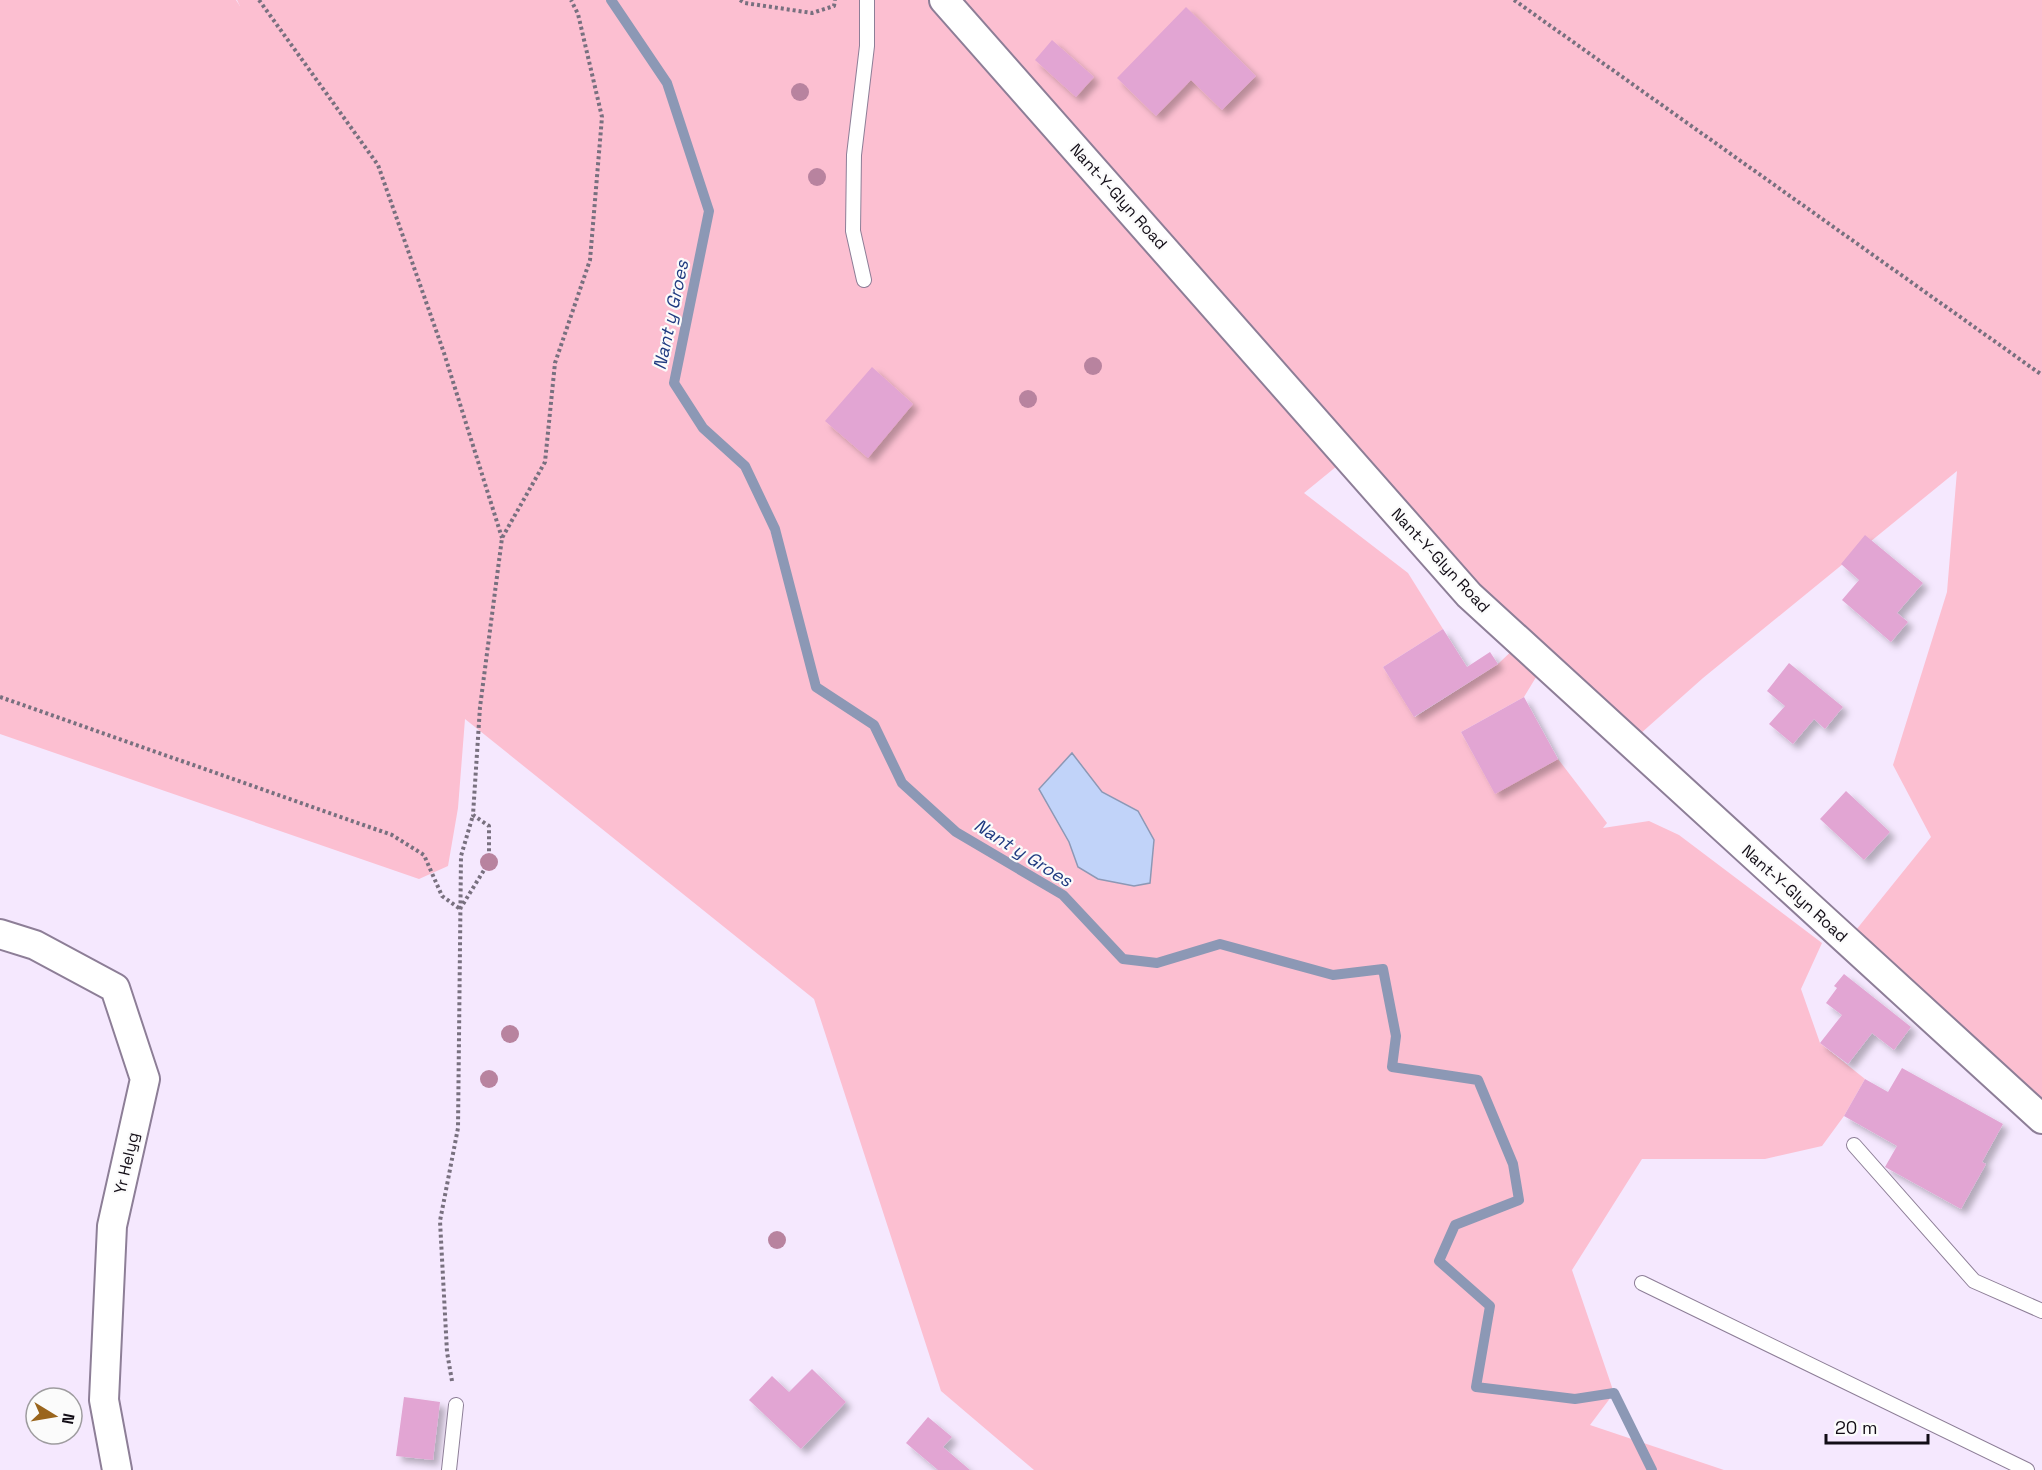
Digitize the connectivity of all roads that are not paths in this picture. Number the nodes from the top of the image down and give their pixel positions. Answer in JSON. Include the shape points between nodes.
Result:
{"nodes":[{"id":1,"x":867,"y":0,"type":"edge"},
{"id":2,"x":944,"y":0,"type":"edge"},
{"id":3,"x":864,"y":280,"type":"dead end"},
{"id":4,"x":0,"y":934,"type":"edge"},
{"id":5,"x":2042,"y":1119,"type":"edge"},
{"id":6,"x":1854,"y":1145,"type":"dead end"},
{"id":7,"x":1642,"y":1283,"type":"dead end"},
{"id":8,"x":2042,"y":1311,"type":"edge"},
{"id":9,"x":456,"y":1406,"type":"road end"},
{"id":10,"x":117,"y":1470,"type":"edge"},
{"id":11,"x":449,"y":1470,"type":"edge"},
{"id":12,"x":2027,"y":1470,"type":"edge"}],
"edges":[{"from":1,"to":3,"type":"lane","via":[[867,46],[854,166],[854,231]]},
{"from":2,"to":5,"type":"street","name":"Nant-Y-Glyn Road","via":[[1469,595]]},
{"from":4,"to":10,"type":"street","name":"Yr Helyg","via":[[35,945],[115,988],[145,1079],[112,1226],[104,1400]]},
{"from":6,"to":8,"type":"lane","via":[[1974,1281]]},
{"from":7,"to":12,"type":"lane"},
{"from":9,"to":11,"type":"lane"}]}
